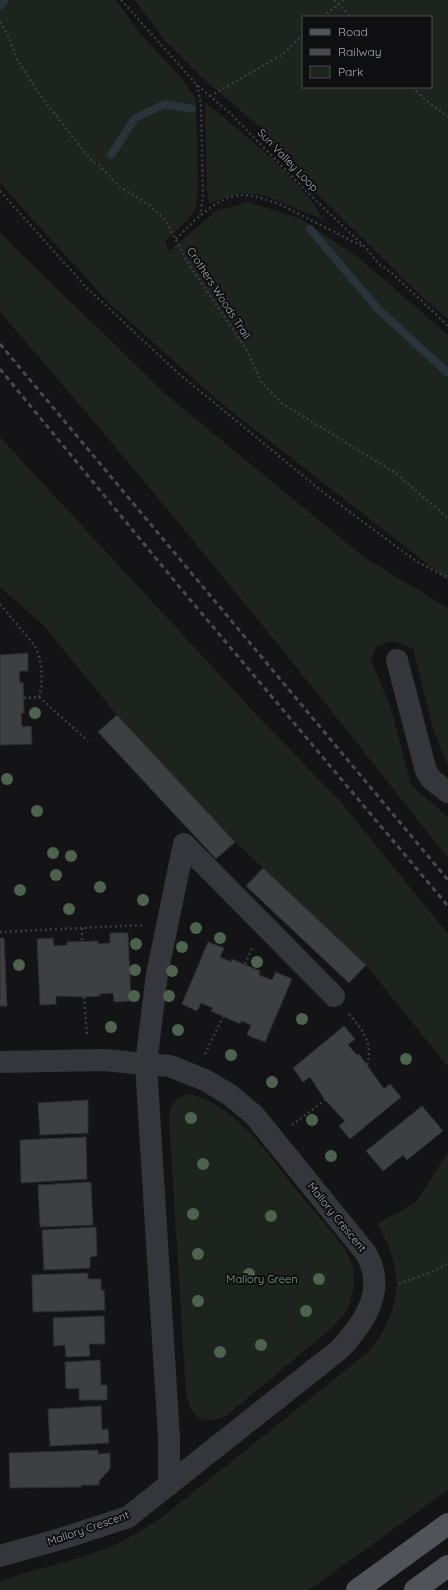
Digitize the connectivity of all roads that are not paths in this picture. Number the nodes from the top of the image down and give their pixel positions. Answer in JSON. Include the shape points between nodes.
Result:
{"nodes":[{"id":1,"x":397,"y":660,"type":"dead end"},
{"id":2,"x":448,"y":792,"type":"edge"},
{"id":3,"x":334,"y":996,"type":"road end"},
{"id":4,"x":0,"y":1062,"type":"edge"},
{"id":5,"x":146,"y":1064,"type":"junction"},
{"id":6,"x":169,"y":1485,"type":"junction"},
{"id":7,"x":448,"y":1524,"type":"edge"},
{"id":8,"x":0,"y":1556,"type":"edge"},
{"id":9,"x":448,"y":1566,"type":"edge"},
{"id":10,"x":357,"y":1590,"type":"edge"},
{"id":11,"x":415,"y":1590,"type":"edge"}],
"edges":[{"from":1,"to":2,"type":"street","via":[[426,771],[431,779]]},
{"from":3,"to":5,"type":"street","via":[[184,844],[157,974]]},
{"from":4,"to":5,"type":"street","name":"Mallory Crescent","via":[[103,1060]]},
{"from":5,"to":6,"type":"street","via":[[168,1430]]},
{"from":5,"to":6,"type":"street","name":"Mallory Crescent","via":[[170,1066],[205,1080],[230,1095],[254,1115],[365,1252],[370,1261],[374,1283],[371,1302],[364,1319],[340,1348]]},
{"from":6,"to":8,"type":"street","name":"Mallory Crescent","via":[[128,1517]]},
{"from":7,"to":10,"type":"main road"},
{"from":9,"to":11,"type":"main road"}]}
